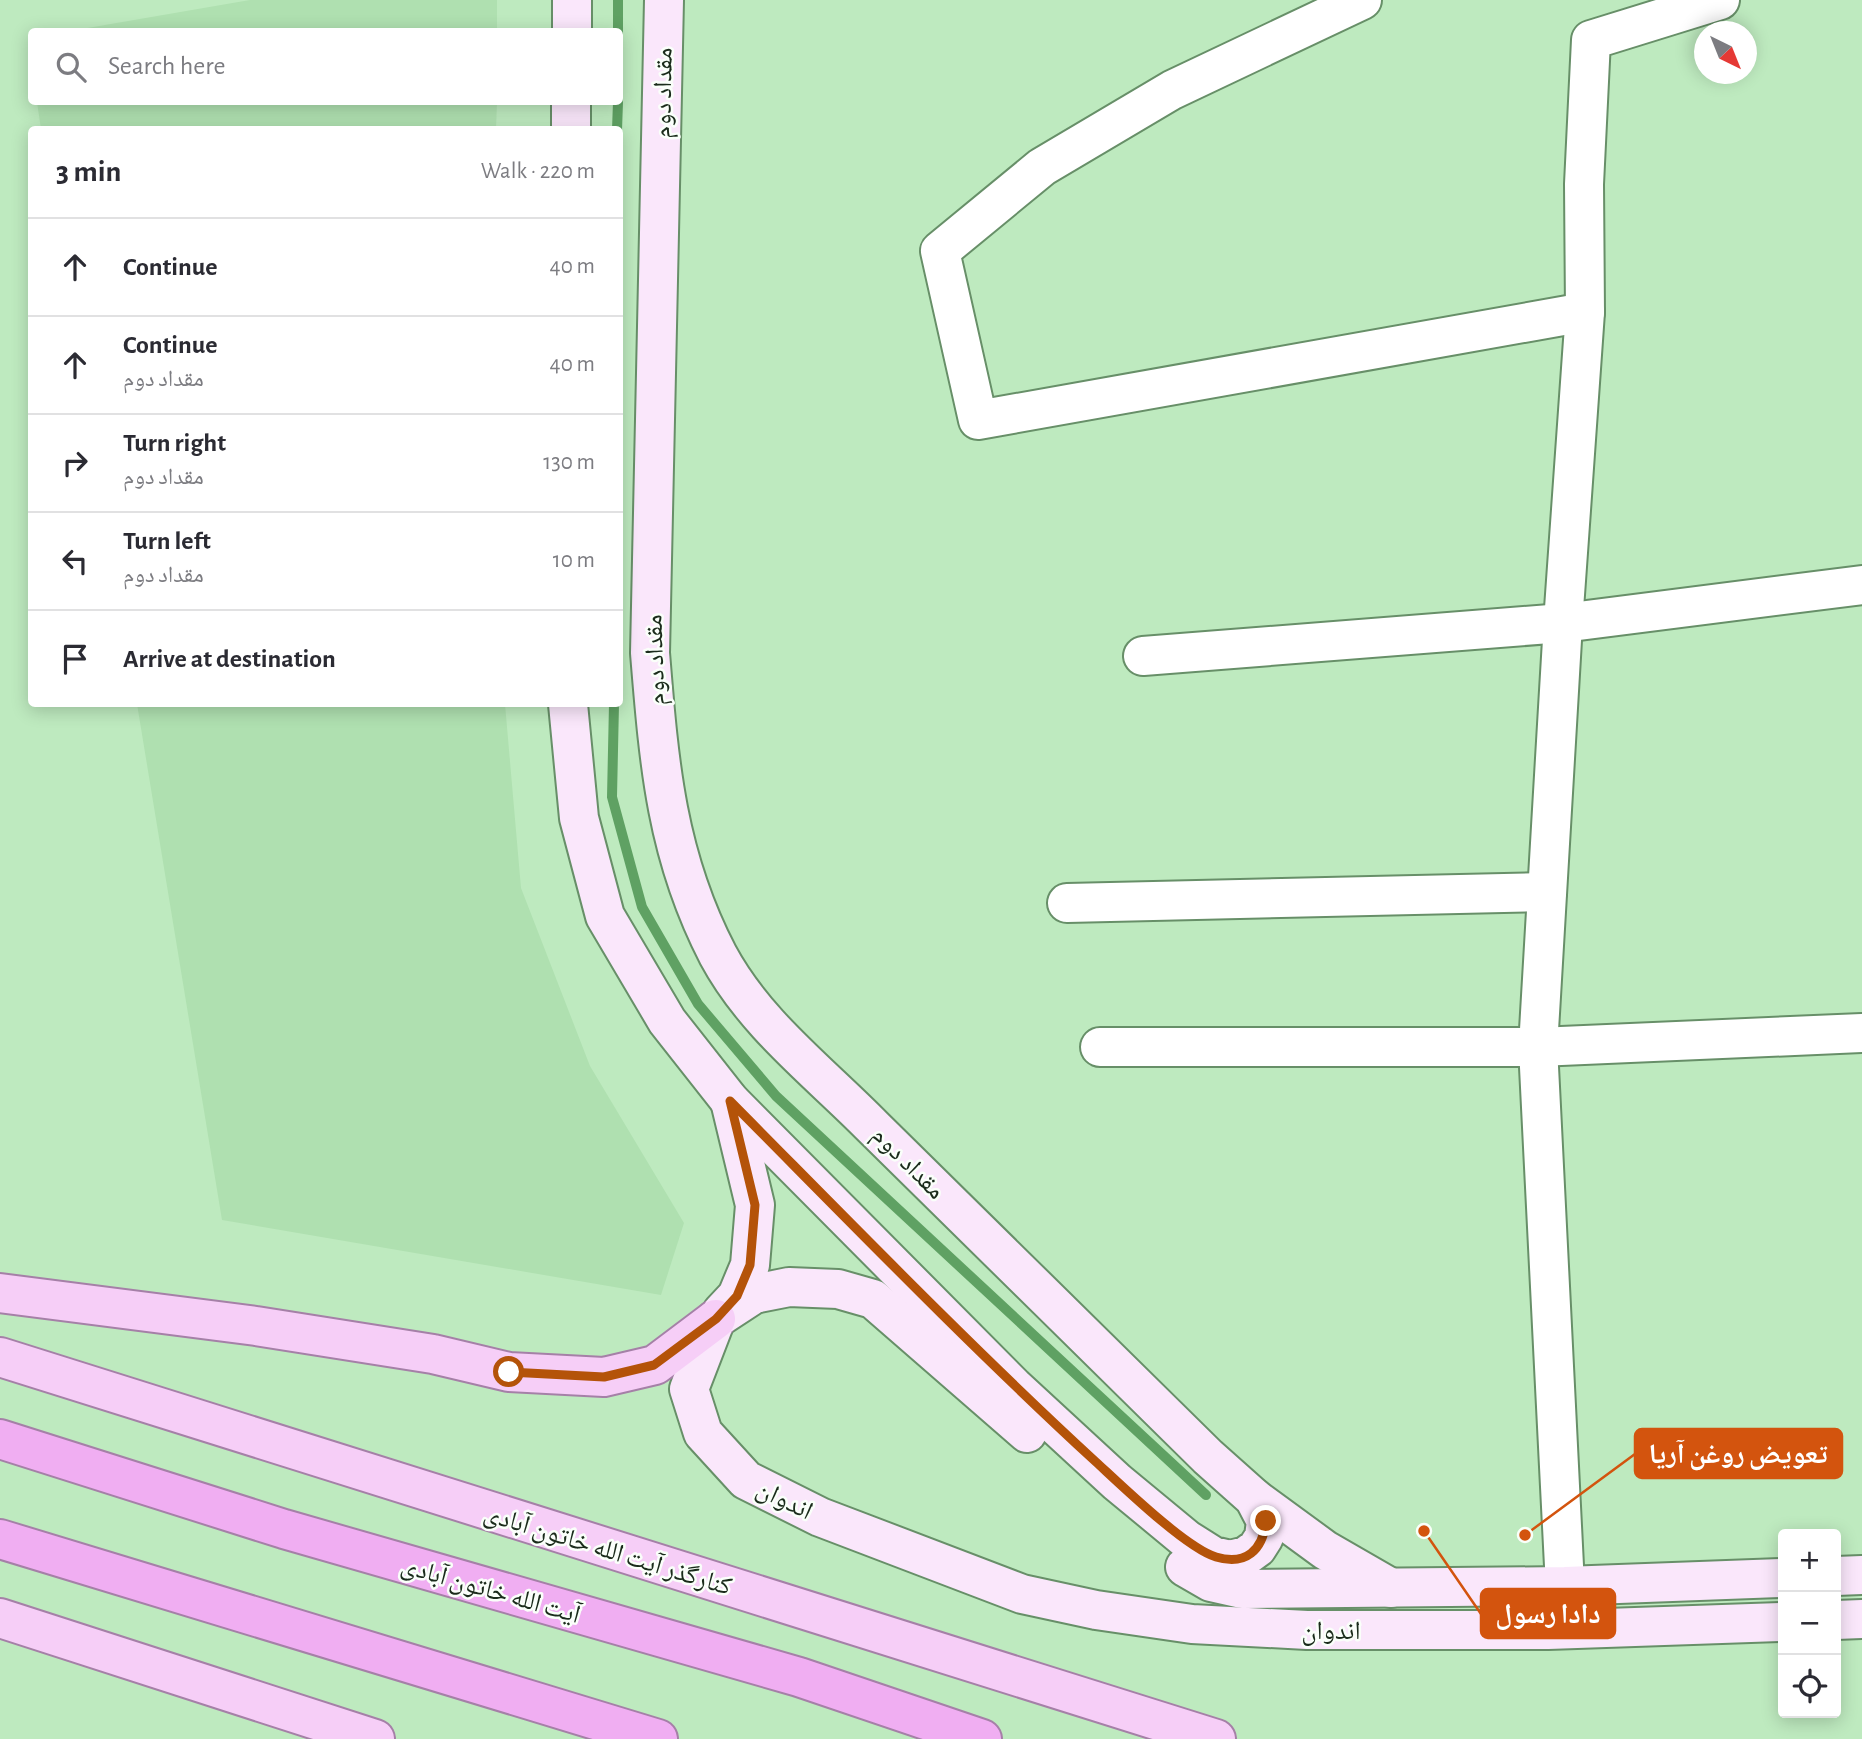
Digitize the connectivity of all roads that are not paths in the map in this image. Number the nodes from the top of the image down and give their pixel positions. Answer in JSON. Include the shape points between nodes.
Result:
{"nodes":[{"id":1,"x":572,"y":0,"type":"edge"},
{"id":2,"x":664,"y":0,"type":"edge"},
{"id":3,"x":1362,"y":0,"type":"edge"},
{"id":4,"x":1720,"y":0,"type":"edge"},
{"id":5,"x":572,"y":28,"type":"edge"},
{"id":6,"x":571,"y":105,"type":"edge"},
{"id":7,"x":571,"y":126,"type":"edge"},
{"id":8,"x":1585,"y":312,"type":"junction"},
{"id":9,"x":1862,"y":585,"type":"edge"},
{"id":10,"x":1563,"y":623,"type":"junction"},
{"id":11,"x":1143,"y":656,"type":"dead end"},
{"id":12,"x":568,"y":707,"type":"edge"},
{"id":13,"x":1547,"y":892,"type":"junction"},
{"id":14,"x":1067,"y":903,"type":"dead end"},
{"id":15,"x":1862,"y":1033,"type":"edge"},
{"id":16,"x":1100,"y":1047,"type":"dead end"},
{"id":17,"x":1538,"y":1047,"type":"junction"},
{"id":18,"x":730,"y":1101,"type":"junction"},
{"id":19,"x":0,"y":1293,"type":"edge"},
{"id":20,"x":716,"y":1319,"type":"junction"},
{"id":21,"x":0,"y":1357,"type":"edge"},
{"id":22,"x":0,"y":1439,"type":"edge"},
{"id":23,"x":1254,"y":1498,"type":"junction"},
{"id":24,"x":0,"y":1539,"type":"edge"},
{"id":25,"x":1862,"y":1575,"type":"edge"},
{"id":26,"x":1841,"y":1576,"type":"edge"},
{"id":27,"x":1778,"y":1578,"type":"edge"},
{"id":28,"x":1565,"y":1586,"type":"junction"},
{"id":29,"x":1393,"y":1589,"type":"junction"},
{"id":30,"x":0,"y":1618,"type":"edge"},
{"id":31,"x":1862,"y":1619,"type":"edge"},
{"id":32,"x":1841,"y":1620,"type":"edge"},
{"id":33,"x":1778,"y":1622,"type":"edge"},
{"id":34,"x":375,"y":1739,"type":"edge"},
{"id":35,"x":657,"y":1739,"type":"edge"},
{"id":36,"x":982,"y":1739,"type":"edge"},
{"id":37,"x":1216,"y":1739,"type":"edge"}],
"edges":[{"from":1,"to":5,"type":"main road"},
{"from":2,"to":23,"type":"main road","name":"مقداد دوم","via":[[650,653],[659,761],[671,832],[687,885],[719,956],[765,1024]]},
{"from":3,"to":8,"type":"street","via":[[1160,97],[1042,167],[940,251],[978,420]]},
{"from":4,"to":8,"type":"street","via":[[1591,40],[1584,184]]},
{"from":6,"to":7,"type":"main road"},
{"from":8,"to":10,"type":"street"},
{"from":9,"to":10,"type":"street"},
{"from":10,"to":11,"type":"street"},
{"from":10,"to":13,"type":"street"},
{"from":12,"to":18,"type":"main road","name":"مقداد دوم","via":[[579,818],[605,916],[667,1021]]},
{"from":13,"to":14,"type":"street"},
{"from":13,"to":17,"type":"street"},
{"from":15,"to":17,"type":"street"},
{"from":16,"to":17,"type":"street"},
{"from":17,"to":28,"type":"street"},
{"from":18,"to":20,"type":"main road","name":"مقداد دوم","via":[[755,1205],[750,1265],[737,1296]]},
{"from":18,"to":23,"type":"main road","name":"مقداد دوم","via":[[1014,1387],[1186,1539],[1213,1556],[1230,1560],[1246,1556],[1264,1537],[1266,1521]]},
{"from":19,"to":20,"type":"main road","via":[[256,1326],[433,1354],[509,1372],[604,1377],[654,1365]]},
{"from":20,"to":29,"type":"main road","name":"اندوان","via":[[754,1294],[789,1287],[838,1289],[873,1299],[1170,1559],[1211,1582],[1242,1589]]},
{"from":20,"to":33,"type":"main road","name":"اندوان","via":[[689,1389],[703,1433],[746,1480],[820,1517],[1022,1594],[1192,1624],[1307,1630],[1548,1630]]},
{"from":21,"to":37,"type":"main road","name":"کنارگذر آیت الله خاتون آبادی"},
{"from":22,"to":36,"type":"highway","name":"آیت الله خاتون آبادی","via":[[284,1530],[799,1677]]},
{"from":23,"to":29,"type":"main road","name":"اندوان","via":[[1325,1550]]},
{"from":24,"to":35,"type":"highway"},
{"from":25,"to":26,"type":"main road"},
{"from":27,"to":28,"type":"main road","name":"اندوان"},
{"from":28,"to":29,"type":"main road","name":"اندوان"},
{"from":30,"to":34,"type":"main road"},
{"from":31,"to":32,"type":"main road"}]}
